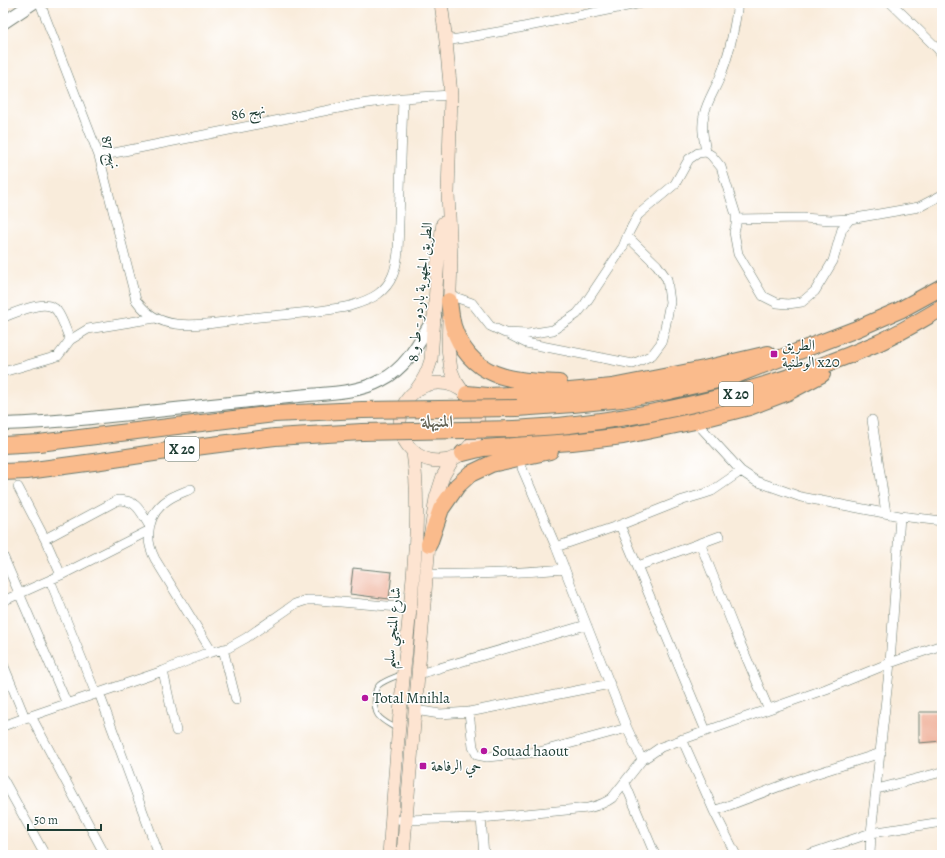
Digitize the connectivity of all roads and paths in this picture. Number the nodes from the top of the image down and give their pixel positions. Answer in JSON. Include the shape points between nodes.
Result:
{"nodes":[{"id":1,"x":34,"y":3,"type":"edge"},
{"id":2,"x":40,"y":3,"type":"edge"},
{"id":3,"x":441,"y":3,"type":"edge"},
{"id":4,"x":642,"y":3,"type":"edge"},
{"id":5,"x":738,"y":3,"type":"edge"},
{"id":6,"x":891,"y":3,"type":"edge"},
{"id":7,"x":3,"y":23,"type":"edge"},
{"id":8,"x":446,"y":41,"type":"junction"},
{"id":9,"x":942,"y":55,"type":"edge"},
{"id":10,"x":451,"y":95,"type":"junction"},
{"id":11,"x":403,"y":98,"type":"junction"},
{"id":12,"x":706,"y":152,"type":"junction"},
{"id":13,"x":99,"y":156,"type":"junction"},
{"id":14,"x":448,"y":193,"type":"junction"},
{"id":15,"x":942,"y":195,"type":"edge"},
{"id":16,"x":736,"y":219,"type":"junction"},
{"id":17,"x":850,"y":219,"type":"junction"},
{"id":18,"x":627,"y":236,"type":"junction"},
{"id":19,"x":942,"y":287,"type":"edge"},
{"id":20,"x":449,"y":298,"type":"junction"},
{"id":21,"x":942,"y":308,"type":"edge"},
{"id":22,"x":435,"y":316,"type":"junction"},
{"id":23,"x":3,"y":317,"type":"edge"},
{"id":24,"x":155,"y":318,"type":"junction"},
{"id":25,"x":854,"y":330,"type":"junction"},
{"id":26,"x":506,"y":332,"type":"junction"},
{"id":27,"x":70,"y":340,"type":"junction"},
{"id":28,"x":879,"y":342,"type":"junction"},
{"id":29,"x":3,"y":372,"type":"edge"},
{"id":30,"x":634,"y":382,"type":"junction"},
{"id":31,"x":415,"y":391,"type":"junction"},
{"id":32,"x":464,"y":391,"type":"junction"},
{"id":33,"x":872,"y":420,"type":"dead end"},
{"id":34,"x":695,"y":421,"type":"junction"},
{"id":35,"x":3,"y":424,"type":"edge"},
{"id":36,"x":623,"y":436,"type":"junction"},
{"id":37,"x":3,"y":445,"type":"edge"},
{"id":38,"x":414,"y":452,"type":"junction"},
{"id":39,"x":458,"y":456,"type":"junction"},
{"id":40,"x":522,"y":468,"type":"dead end"},
{"id":41,"x":741,"y":471,"type":"junction"},
{"id":42,"x":3,"y":472,"type":"edge"},
{"id":43,"x":18,"y":487,"type":"dead end"},
{"id":44,"x":191,"y":489,"type":"dead end"},
{"id":45,"x":886,"y":513,"type":"junction"},
{"id":46,"x":900,"y":516,"type":"junction"},
{"id":47,"x":942,"y":521,"type":"edge"},
{"id":48,"x":620,"y":525,"type":"junction"},
{"id":49,"x":148,"y":528,"type":"junction"},
{"id":50,"x":720,"y":536,"type":"dead end"},
{"id":51,"x":45,"y":539,"type":"junction"},
{"id":52,"x":700,"y":543,"type":"junction"},
{"id":53,"x":429,"y":544,"type":"junction"},
{"id":54,"x":556,"y":547,"type":"junction"},
{"id":55,"x":3,"y":556,"type":"edge"},
{"id":56,"x":638,"y":566,"type":"junction"},
{"id":57,"x":565,"y":569,"type":"junction"},
{"id":58,"x":426,"y":574,"type":"junction"},
{"id":59,"x":61,"y":575,"type":"junction"},
{"id":60,"x":50,"y":580,"type":"junction"},
{"id":61,"x":19,"y":594,"type":"junction"},
{"id":62,"x":3,"y":601,"type":"edge"},
{"id":63,"x":410,"y":608,"type":"junction"},
{"id":64,"x":586,"y":625,"type":"junction"},
{"id":65,"x":942,"y":645,"type":"edge"},
{"id":66,"x":223,"y":649,"type":"junction"},
{"id":67,"x":212,"y":652,"type":"junction"},
{"id":68,"x":890,"y":663,"type":"junction"},
{"id":69,"x":3,"y":664,"type":"edge"},
{"id":70,"x":163,"y":671,"type":"junction"},
{"id":71,"x":403,"y":673,"type":"junction"},
{"id":72,"x":418,"y":674,"type":"junction"},
{"id":73,"x":610,"y":684,"type":"junction"},
{"id":74,"x":98,"y":693,"type":"junction"},
{"id":75,"x":236,"y":700,"type":"dead end"},
{"id":76,"x":67,"y":704,"type":"junction"},
{"id":77,"x":768,"y":708,"type":"junction"},
{"id":78,"x":415,"y":710,"type":"junction"},
{"id":79,"x":469,"y":712,"type":"junction"},
{"id":80,"x":28,"y":717,"type":"junction"},
{"id":81,"x":3,"y":726,"type":"edge"},
{"id":82,"x":628,"y":728,"type":"junction"},
{"id":83,"x":398,"y":730,"type":"junction"},
{"id":84,"x":176,"y":731,"type":"dead end"},
{"id":85,"x":706,"y":731,"type":"junction"},
{"id":86,"x":682,"y":738,"type":"junction"},
{"id":87,"x":881,"y":753,"type":"junction"},
{"id":88,"x":642,"y":760,"type":"junction"},
{"id":89,"x":942,"y":772,"type":"edge"},
{"id":90,"x":3,"y":779,"type":"edge"},
{"id":91,"x":625,"y":783,"type":"junction"},
{"id":92,"x":877,"y":790,"type":"junction"},
{"id":93,"x":714,"y":811,"type":"junction"},
{"id":94,"x":481,"y":818,"type":"junction"},
{"id":95,"x":398,"y":820,"type":"junction"},
{"id":96,"x":942,"y":822,"type":"edge"},
{"id":97,"x":871,"y":833,"type":"junction"},
{"id":98,"x":812,"y":854,"type":"edge"},
{"id":99,"x":45,"y":855,"type":"edge"},
{"id":100,"x":105,"y":855,"type":"edge"},
{"id":101,"x":159,"y":855,"type":"edge"},
{"id":102,"x":389,"y":855,"type":"edge"},
{"id":103,"x":403,"y":855,"type":"edge"},
{"id":104,"x":484,"y":855,"type":"edge"},
{"id":105,"x":655,"y":855,"type":"edge"},
{"id":106,"x":736,"y":855,"type":"edge"},
{"id":107,"x":870,"y":855,"type":"edge"}],
"edges":[{"from":1,"to":7,"type":"street"},
{"from":2,"to":13,"type":"street","name":"نهج 87"},
{"from":3,"to":8,"type":"main road","name":"الطريق الجهوية باردو - ط و 8"},
{"from":4,"to":8,"type":"street"},
{"from":5,"to":12,"type":"street","via":[[736,21],[722,72],[704,114],[702,125]]},
{"from":6,"to":9,"type":"street"},
{"from":8,"to":10,"type":"main road","name":"الطريق الجهوية باردو - ط و 8"},
{"from":10,"to":11,"type":"street","name":"نهج 86"},
{"from":10,"to":14,"type":"main road","name":"الطريق الجهوية باردو - ط و 8"},
{"from":11,"to":13,"type":"street","name":"نهج 86","via":[[354,105]]},
{"from":11,"to":24,"type":"street","via":[[398,252],[394,273],[384,289],[366,300],[330,309],[191,324],[177,324]]},
{"from":12,"to":16,"type":"street","via":[[722,168]]},
{"from":12,"to":18,"type":"street","via":[[698,153],[689,159],[675,184],[638,215]]},
{"from":13,"to":24,"type":"street","name":"نهج 87","via":[[133,292],[145,311]]},
{"from":14,"to":20,"type":"main road","name":"الطريق الجهوية باردو - ط و 8"},
{"from":14,"to":22,"type":"main road","name":"الطريق الجهوية باردو - ط و 8","via":[[438,259]]},
{"from":15,"to":17,"type":"street","via":[[919,207]]},
{"from":16,"to":17,"type":"street"},
{"from":16,"to":17,"type":"street","via":[[734,232],[738,254],[763,296],[777,303],[788,304],[802,302],[815,291],[833,261],[842,229]]},
{"from":18,"to":26,"type":"street","via":[[619,253],[577,314],[553,330],[528,334]]},
{"from":18,"to":26,"type":"street","via":[[657,265],[667,279],[670,302],[665,328],[661,342],[652,355],[633,364],[526,343]]},
{"from":19,"to":25,"type":"highway","number":"X 20","via":[[900,310]]},
{"from":20,"to":26,"type":"street","via":[[472,303],[490,326]]},
{"from":20,"to":30,"type":"highway","via":[[453,324],[463,348],[481,366],[497,375],[537,382]]},
{"from":20,"to":32,"type":"main road","name":"الطريق الجهوية باردو - ط و 8","via":[[448,359],[455,380]]},
{"from":21,"to":28,"type":"highway","number":"X 20"},
{"from":22,"to":31,"type":"main road","name":"الطريق الجهوية باردو - ط و 8","via":[[432,360],[423,382]]},
{"from":22,"to":35,"type":"street","via":[[405,363],[382,381],[368,386],[334,393],[118,416]]},
{"from":23,"to":27,"type":"street","via":[[39,305],[53,307]]},
{"from":24,"to":27,"type":"street","via":[[88,329]]},
{"from":25,"to":30,"type":"highway","number":"X 20","via":[[804,346]]},
{"from":25,"to":37,"type":"highway","number":"X 20","bridge":true,"via":[[731,377],[622,399],[517,408],[274,414],[39,443]]},
{"from":27,"to":29,"type":"street","via":[[58,356]]},
{"from":28,"to":34,"type":"highway","number":"X 20","via":[[788,392]]},
{"from":28,"to":42,"type":"highway","number":"X 20","bridge":true,"via":[[788,378],[739,394],[634,416],[515,429],[362,432],[275,437],[27,471]]},
{"from":30,"to":32,"type":"highway","number":"X 20","via":[[612,387],[488,396]]},
{"from":31,"to":32,"type":"main road","via":[[426,385],[438,383],[450,384]]},
{"from":31,"to":38,"type":"main road","via":[[402,408],[400,421],[402,434]]},
{"from":32,"to":39,"type":"main road","via":[[476,408],[479,424],[471,445]]},
{"from":33,"to":45,"type":"street"},
{"from":34,"to":36,"type":"highway","number":"X 20"},
{"from":34,"to":41,"type":"street"},
{"from":36,"to":39,"type":"highway","number":"X 20","via":[[484,448]]},
{"from":36,"to":53,"type":"highway","via":[[491,464],[470,474],[457,486],[441,509]]},
{"from":38,"to":39,"type":"main road","via":[[432,461]]},
{"from":38,"to":63,"type":"main road","name":"شارع المنجي سليم","via":[[417,498]]},
{"from":39,"to":53,"type":"main road","name":"شارع المنجي سليم","via":[[443,476],[436,498]]},
{"from":40,"to":54,"type":"street"},
{"from":41,"to":45,"type":"street","via":[[756,481],[801,497]]},
{"from":41,"to":48,"type":"street","via":[[712,491]]},
{"from":43,"to":51,"type":"street"},
{"from":44,"to":49,"type":"street","via":[[161,505]]},
{"from":45,"to":46,"type":"street"},
{"from":46,"to":47,"type":"street"},
{"from":46,"to":68,"type":"street"},
{"from":48,"to":54,"type":"street"},
{"from":48,"to":56,"type":"street"},
{"from":49,"to":51,"type":"street","via":[[133,503],[118,500]]},
{"from":49,"to":59,"type":"street"},
{"from":49,"to":67,"type":"street","via":[[150,550]]},
{"from":50,"to":52,"type":"street"},
{"from":51,"to":59,"type":"street"},
{"from":52,"to":56,"type":"street"},
{"from":52,"to":77,"type":"street"},
{"from":53,"to":58,"type":"main road","name":"شارع المنجي سليم"},
{"from":54,"to":57,"type":"street"},
{"from":55,"to":61,"type":"street"},
{"from":56,"to":85,"type":"street"},
{"from":57,"to":58,"type":"street","via":[[504,574]]},
{"from":57,"to":64,"type":"street"},
{"from":58,"to":72,"type":"main road","name":"شارع المنجي سليم"},
{"from":59,"to":60,"type":"street"},
{"from":60,"to":61,"type":"street"},
{"from":60,"to":74,"type":"street"},
{"from":61,"to":62,"type":"street"},
{"from":61,"to":76,"type":"street"},
{"from":63,"to":66,"type":"street","via":[[306,600],[295,604],[238,643]]},
{"from":63,"to":71,"type":"main road","name":"شارع المنجي سليم"},
{"from":64,"to":72,"type":"street"},
{"from":64,"to":73,"type":"street"},
{"from":65,"to":68,"type":"street"},
{"from":66,"to":67,"type":"street"},
{"from":66,"to":75,"type":"street"},
{"from":67,"to":70,"type":"street"},
{"from":68,"to":77,"type":"street"},
{"from":68,"to":87,"type":"street"},
{"from":69,"to":80,"type":"street"},
{"from":70,"to":74,"type":"street"},
{"from":70,"to":84,"type":"street"},
{"from":71,"to":83,"type":"main road","name":"شارع المنجي سليم"},
{"from":71,"to":83,"type":"lane","via":[[380,684],[375,694],[375,712],[379,718]]},
{"from":72,"to":78,"type":"main road","name":"شارع المنجي سليم"},
{"from":73,"to":79,"type":"street"},
{"from":73,"to":82,"type":"street"},
{"from":74,"to":76,"type":"street"},
{"from":74,"to":101,"type":"street"},
{"from":76,"to":80,"type":"street"},
{"from":77,"to":85,"type":"street"},
{"from":78,"to":79,"type":"street","via":[[440,714]]},
{"from":78,"to":95,"type":"main road","name":"شارع المنجي سليم"},
{"from":79,"to":82,"type":"street","via":[[473,747],[477,755],[487,757],[539,752]]},
{"from":80,"to":81,"type":"street"},
{"from":80,"to":100,"type":"street"},
{"from":82,"to":88,"type":"street"},
{"from":83,"to":95,"type":"main road","name":"شارع المنجي سليم"},
{"from":85,"to":86,"type":"street"},
{"from":86,"to":88,"type":"street","via":[[660,747]]},
{"from":86,"to":93,"type":"street"},
{"from":87,"to":92,"type":"street"},
{"from":87,"to":93,"type":"street","via":[[800,779]]},
{"from":88,"to":91,"type":"street"},
{"from":89,"to":92,"type":"street"},
{"from":90,"to":99,"type":"street"},
{"from":91,"to":94,"type":"street","via":[[612,798],[599,806]]},
{"from":91,"to":105,"type":"street"},
{"from":92,"to":97,"type":"street"},
{"from":93,"to":106,"type":"street"},
{"from":94,"to":95,"type":"street"},
{"from":94,"to":104,"type":"street"},
{"from":95,"to":102,"type":"main road","name":"شارع المنجي سليم"},
{"from":95,"to":103,"type":"main road","name":"شارع المنجي سليم"},
{"from":96,"to":97,"type":"street"},
{"from":97,"to":98,"type":"street"},
{"from":97,"to":107,"type":"street"}]}
